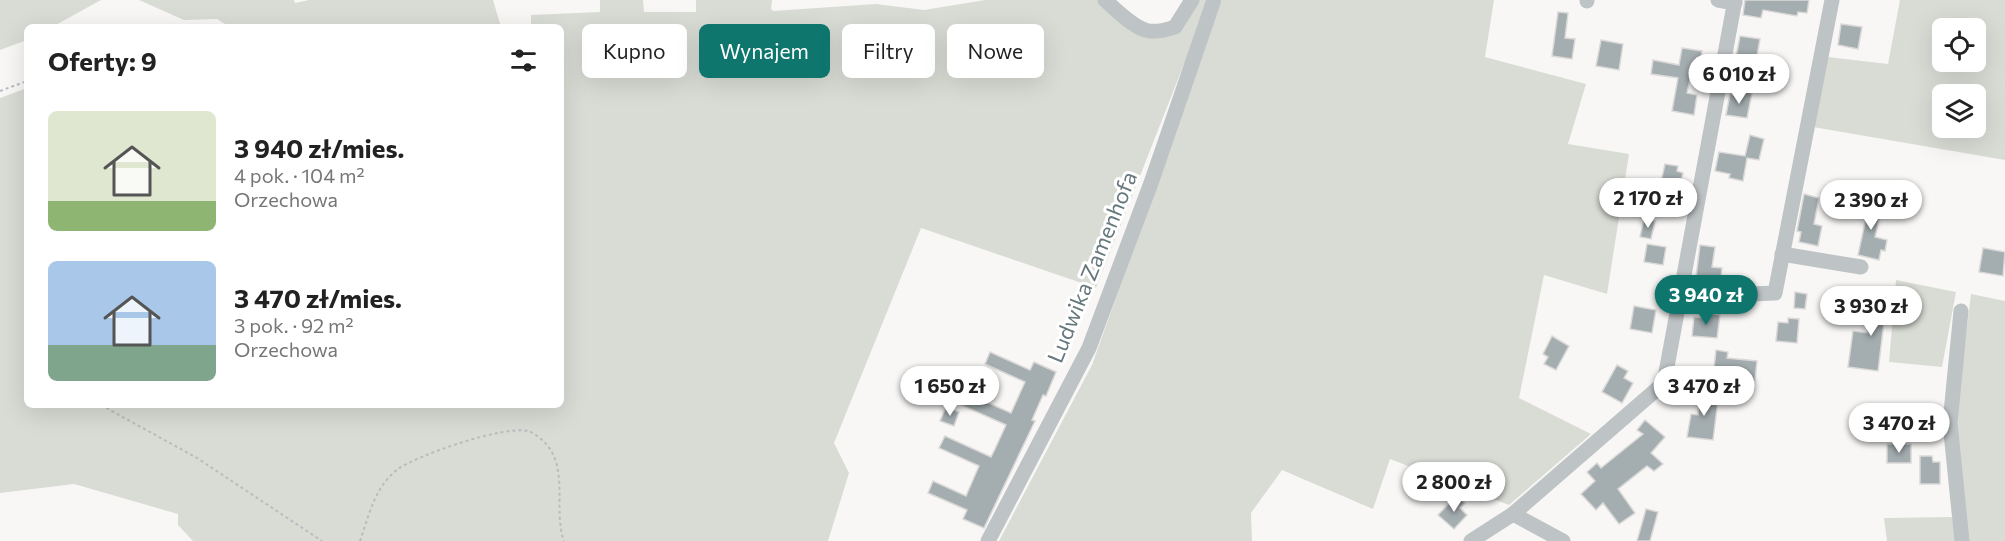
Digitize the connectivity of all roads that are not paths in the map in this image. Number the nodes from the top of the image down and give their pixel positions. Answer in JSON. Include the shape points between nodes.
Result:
{"nodes":[{"id":1,"x":1105,"y":0,"type":"edge"},
{"id":2,"x":1192,"y":0,"type":"edge"},
{"id":3,"x":1214,"y":0,"type":"edge"},
{"id":4,"x":1718,"y":0,"type":"edge"},
{"id":5,"x":1832,"y":0,"type":"edge"},
{"id":6,"x":1735,"y":1,"type":"edge"},
{"id":7,"x":1782,"y":254,"type":"junction"},
{"id":8,"x":1861,"y":267,"type":"dead end"},
{"id":9,"x":1680,"y":297,"type":"junction"},
{"id":10,"x":1961,"y":311,"type":"dead end"},
{"id":11,"x":1513,"y":514,"type":"junction"},
{"id":12,"x":988,"y":541,"type":"edge"},
{"id":13,"x":1471,"y":541,"type":"edge"},
{"id":14,"x":1563,"y":541,"type":"edge"},
{"id":15,"x":1962,"y":541,"type":"edge"}],
"edges":[{"from":1,"to":2,"type":"street","via":[[1145,30],[1163,30],[1175,27]]},
{"from":3,"to":12,"type":"street","name":"Ludwika Zamenhofa","via":[[1089,348]]},
{"from":4,"to":6,"type":"street"},
{"from":5,"to":7,"type":"street"},
{"from":6,"to":9,"type":"street"},
{"from":7,"to":8,"type":"street"},
{"from":7,"to":9,"type":"street","via":[[1775,293]]},
{"from":9,"to":11,"type":"street","via":[[1664,382]]},
{"from":10,"to":15,"type":"street","via":[[1950,423]]},
{"from":11,"to":13,"type":"street"},
{"from":11,"to":14,"type":"street"}]}
